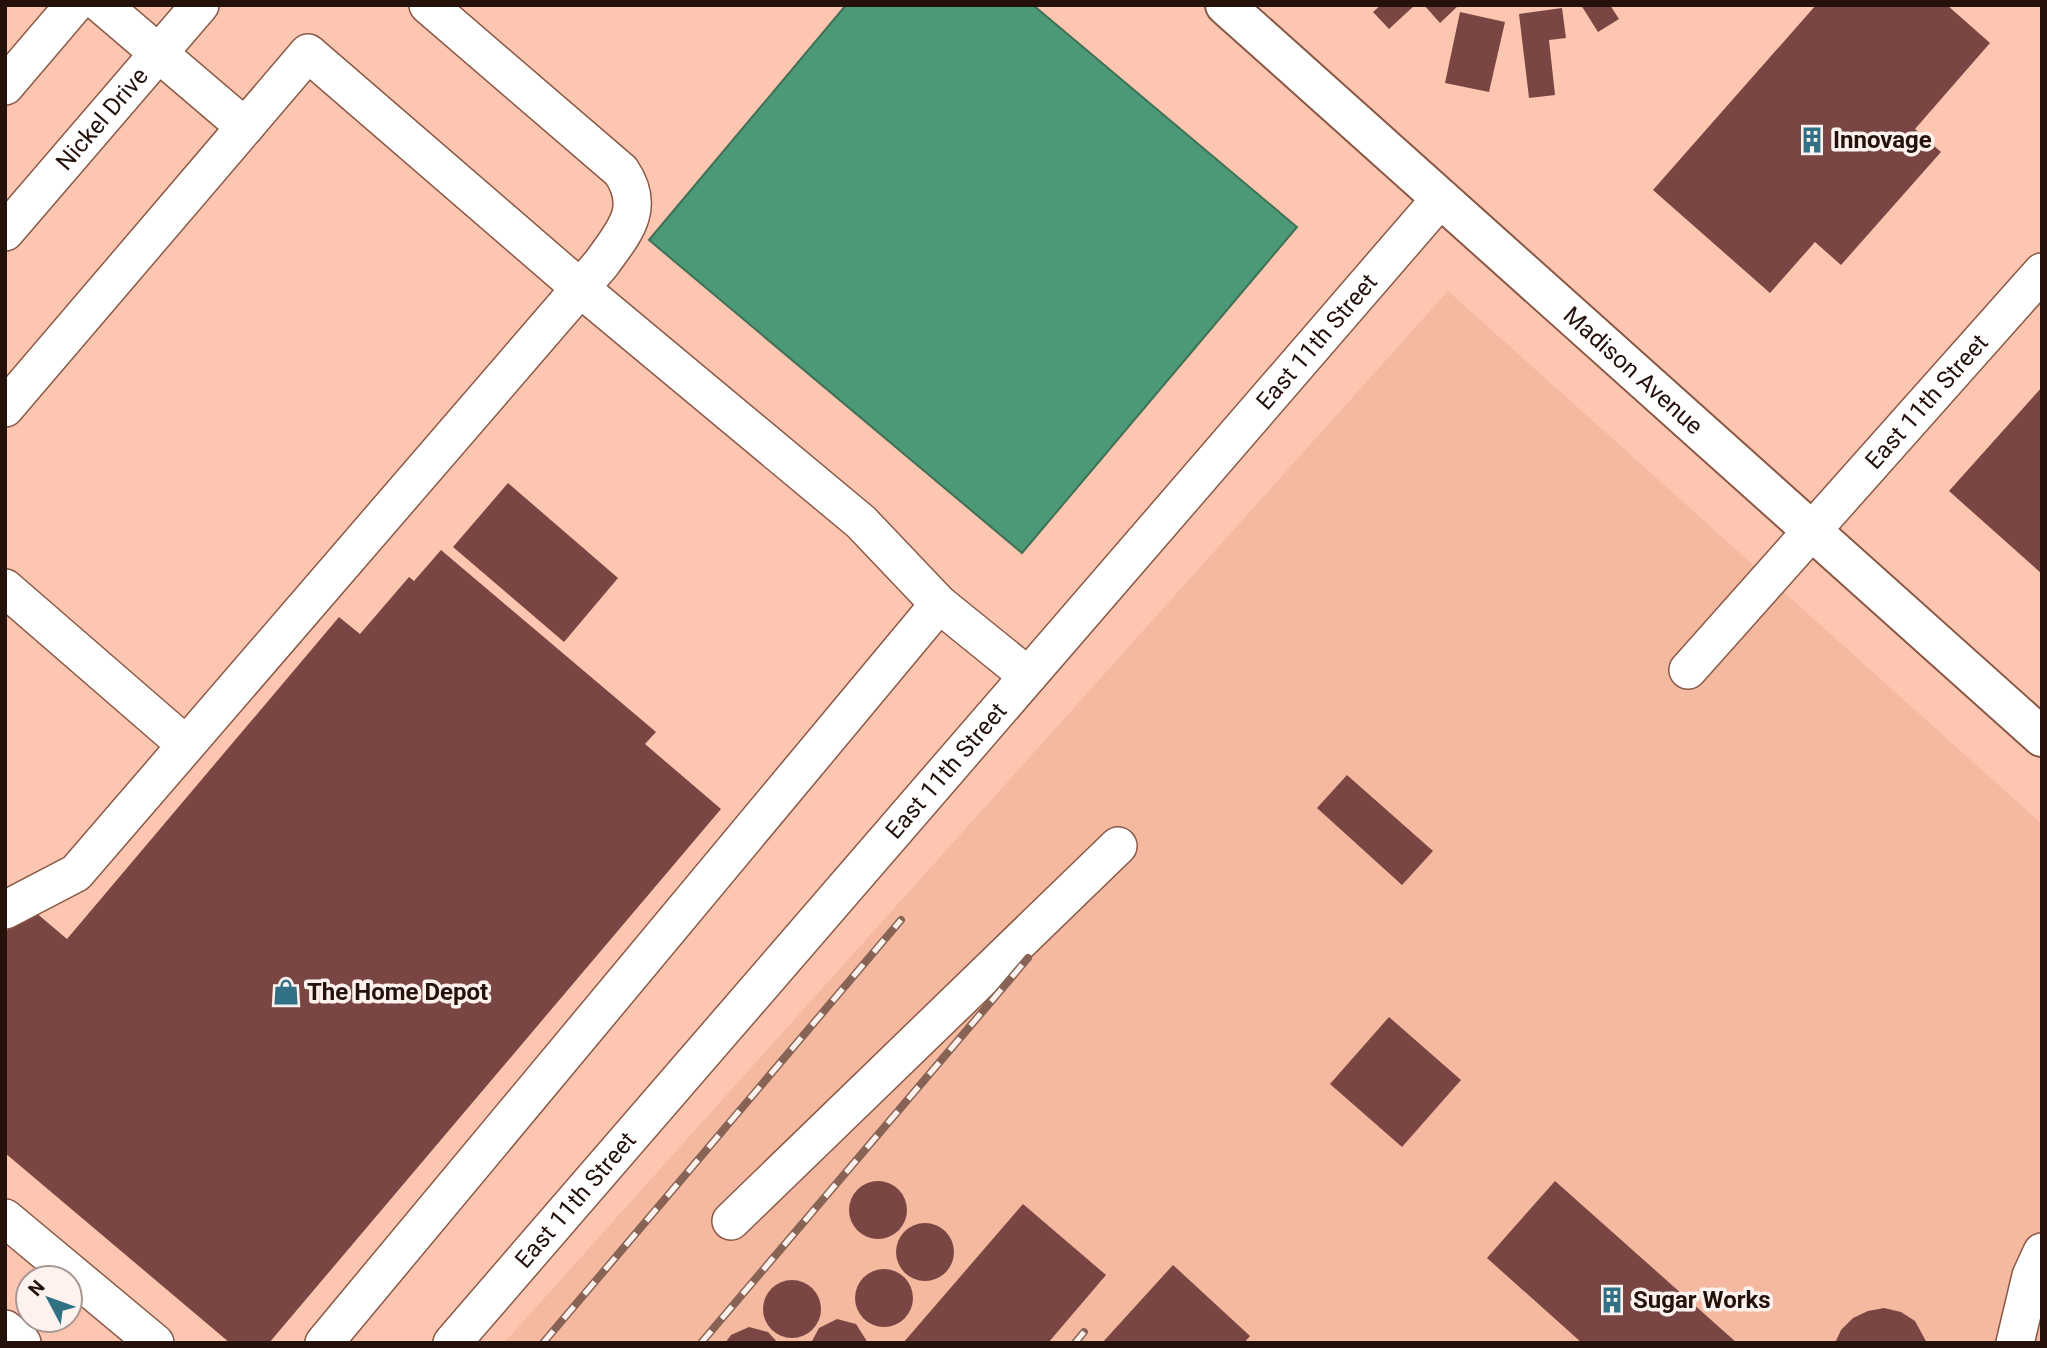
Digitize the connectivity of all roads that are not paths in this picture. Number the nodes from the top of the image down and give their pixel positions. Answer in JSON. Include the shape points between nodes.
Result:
{"nodes":[{"id":1,"x":74,"y":5,"type":"edge"},
{"id":2,"x":102,"y":5,"type":"edge"},
{"id":3,"x":200,"y":5,"type":"edge"},
{"id":4,"x":428,"y":5,"type":"edge"},
{"id":5,"x":1225,"y":5,"type":"edge"},
{"id":6,"x":159,"y":53,"type":"junction"},
{"id":7,"x":5,"y":86,"type":"edge"},
{"id":8,"x":245,"y":127,"type":"junction"},
{"id":9,"x":1441,"y":198,"type":"junction"},
{"id":10,"x":5,"y":232,"type":"edge"},
{"id":11,"x":2042,"y":272,"type":"edge"},
{"id":12,"x":580,"y":288,"type":"junction"},
{"id":13,"x":5,"y":408,"type":"edge"},
{"id":14,"x":1811,"y":530,"type":"junction"},
{"id":15,"x":5,"y":589,"type":"edge"},
{"id":16,"x":939,"y":604,"type":"junction"},
{"id":17,"x":1688,"y":670,"type":"dead end"},
{"id":18,"x":1028,"y":676,"type":"junction"},
{"id":19,"x":2042,"y":737,"type":"edge"},
{"id":20,"x":186,"y":745,"type":"junction"},
{"id":21,"x":1118,"y":846,"type":"dead end"},
{"id":22,"x":5,"y":910,"type":"edge"},
{"id":23,"x":5,"y":1218,"type":"edge"},
{"id":24,"x":732,"y":1222,"type":"dead end"},
{"id":25,"x":2042,"y":1252,"type":"edge"},
{"id":26,"x":5,"y":1329,"type":"edge"},
{"id":27,"x":22,"y":1343,"type":"edge"},
{"id":28,"x":155,"y":1343,"type":"edge"},
{"id":29,"x":324,"y":1343,"type":"edge"},
{"id":30,"x":452,"y":1343,"type":"edge"},
{"id":31,"x":2015,"y":1343,"type":"edge"}],
"edges":[{"from":1,"to":7,"type":"street"},
{"from":2,"to":6,"type":"street"},
{"from":3,"to":6,"type":"street","name":"Nickel Drive"},
{"from":4,"to":12,"type":"street","via":[[607,156],[632,187],[628,225]]},
{"from":5,"to":9,"type":"main road","name":"Madison Avenue"},
{"from":6,"to":8,"type":"street"},
{"from":6,"to":10,"type":"street","name":"Nickel Drive"},
{"from":8,"to":12,"type":"street","via":[[308,53]]},
{"from":8,"to":13,"type":"street"},
{"from":9,"to":14,"type":"main road","name":"Madison Avenue"},
{"from":9,"to":18,"type":"street","name":"East 11th Street"},
{"from":11,"to":14,"type":"street","name":"East 11th Street"},
{"from":12,"to":16,"type":"street","via":[[861,522]]},
{"from":12,"to":20,"type":"street"},
{"from":14,"to":17,"type":"street","name":"East 11th Street"},
{"from":14,"to":19,"type":"main road","name":"Madison Avenue"},
{"from":15,"to":20,"type":"street"},
{"from":16,"to":18,"type":"street"},
{"from":16,"to":29,"type":"street"},
{"from":18,"to":30,"type":"street","name":"East 11th Street"},
{"from":20,"to":22,"type":"street","via":[[76,873]]},
{"from":21,"to":24,"type":"street"},
{"from":23,"to":28,"type":"street"},
{"from":25,"to":31,"type":"street","via":[[2031,1276]]},
{"from":26,"to":27,"type":"street"}]}
